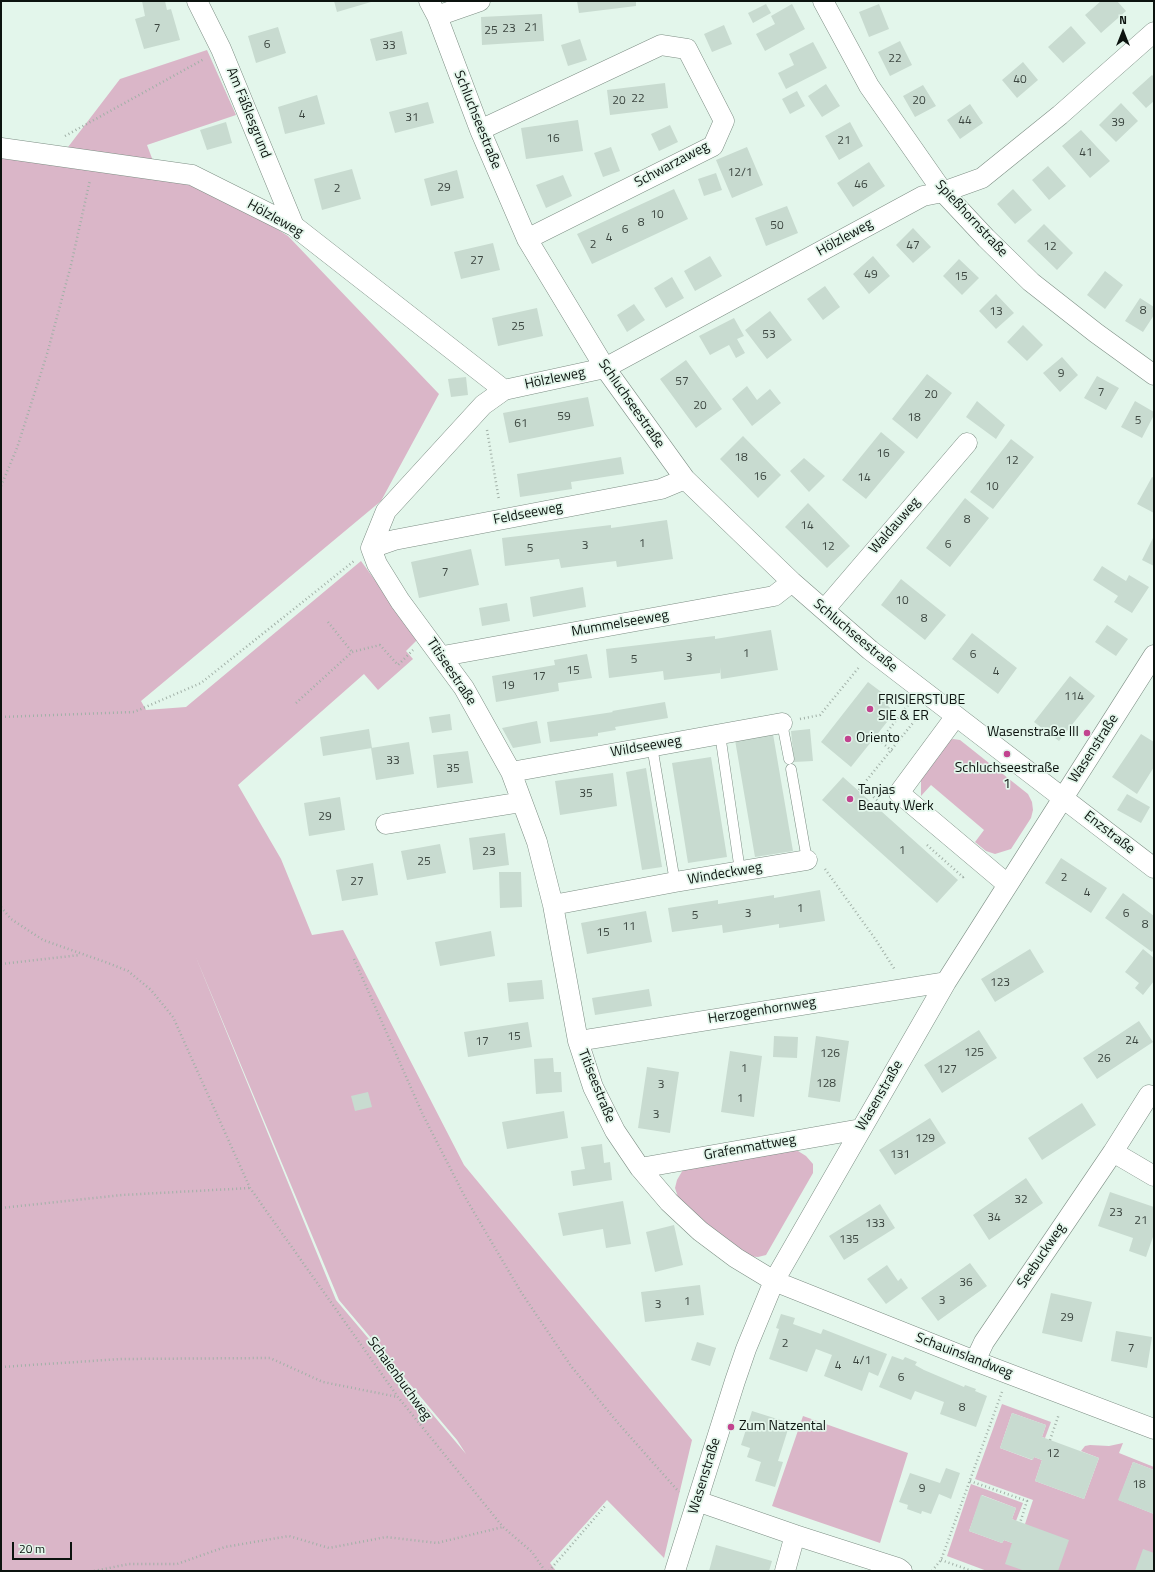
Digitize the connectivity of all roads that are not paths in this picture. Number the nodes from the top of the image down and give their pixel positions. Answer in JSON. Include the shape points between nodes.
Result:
{"nodes":[{"id":1,"x":197,"y":1,"type":"edge"},
{"id":2,"x":480,"y":1,"type":"edge"},
{"id":3,"x":823,"y":1,"type":"edge"},
{"id":4,"x":433,"y":9,"type":"edge"},
{"id":5,"x":1154,"y":32,"type":"edge"},
{"id":6,"x":480,"y":130,"type":"junction"},
{"id":7,"x":1,"y":148,"type":"edge"},
{"id":8,"x":943,"y":192,"type":"junction"},
{"id":9,"x":294,"y":226,"type":"junction"},
{"id":10,"x":527,"y":239,"type":"junction"},
{"id":11,"x":605,"y":368,"type":"junction"},
{"id":12,"x":1154,"y":375,"type":"edge"},
{"id":13,"x":504,"y":390,"type":"junction"},
{"id":14,"x":967,"y":443,"type":"dead end"},
{"id":15,"x":685,"y":479,"type":"junction"},
{"id":16,"x":371,"y":548,"type":"junction"},
{"id":17,"x":792,"y":582,"type":"junction"},
{"id":18,"x":824,"y":610,"type":"junction"},
{"id":19,"x":442,"y":656,"type":"junction"},
{"id":20,"x":1154,"y":656,"type":"edge"},
{"id":21,"x":956,"y":716,"type":"junction"},
{"id":22,"x":782,"y":722,"type":"joint"},
{"id":23,"x":720,"y":734,"type":"junction"},
{"id":24,"x":652,"y":746,"type":"junction"},
{"id":25,"x":511,"y":772,"type":"junction"},
{"id":26,"x":1063,"y":798,"type":"junction"},
{"id":27,"x":522,"y":802,"type":"junction"},
{"id":28,"x":386,"y":824,"type":"dead end"},
{"id":29,"x":815,"y":864,"type":"joint"},
{"id":30,"x":1154,"y":868,"type":"edge"},
{"id":31,"x":740,"y":871,"type":"junction"},
{"id":32,"x":674,"y":882,"type":"junction"},
{"id":33,"x":1007,"y":884,"type":"junction"},
{"id":34,"x":553,"y":905,"type":"junction"},
{"id":35,"x":946,"y":982,"type":"junction"},
{"id":36,"x":578,"y":1041,"type":"junction"},
{"id":37,"x":1148,"y":1094,"type":"dead end"},
{"id":38,"x":861,"y":1129,"type":"junction"},
{"id":39,"x":1113,"y":1152,"type":"junction"},
{"id":40,"x":640,"y":1168,"type":"junction"},
{"id":41,"x":1154,"y":1176,"type":"edge"},
{"id":42,"x":774,"y":1281,"type":"junction"},
{"id":43,"x":974,"y":1361,"type":"junction"},
{"id":44,"x":1154,"y":1430,"type":"edge"},
{"id":45,"x":690,"y":1498,"type":"junction"},
{"id":46,"x":795,"y":1535,"type":"junction"},
{"id":47,"x":675,"y":1571,"type":"edge"},
{"id":48,"x":785,"y":1571,"type":"edge"},
{"id":49,"x":902,"y":1571,"type":"edge"}],
"edges":[{"from":1,"to":9,"type":"street","name":"Am Fäßlesgrund","via":[[222,49]]},
{"from":2,"to":4,"type":"street"},
{"from":3,"to":8,"type":"street","name":"Spießhornstraße","via":[[869,86]]},
{"from":4,"to":6,"type":"street","name":"Schluchseestraße"},
{"from":5,"to":8,"type":"street","name":"Hölzleweg","via":[[1060,115],[982,178]]},
{"from":6,"to":10,"type":"street","name":"Schluchseestraße"},
{"from":6,"to":10,"type":"street","name":"Schwarzaweg","via":[[661,45],[687,49],[724,121],[713,146]]},
{"from":7,"to":9,"type":"street","name":"Hölzleweg","via":[[192,175]]},
{"from":8,"to":11,"type":"street","name":"Hölzleweg","via":[[923,196]]},
{"from":8,"to":12,"type":"street","name":"Spießhornstraße","via":[[1031,282]]},
{"from":9,"to":13,"type":"street","name":"Hölzleweg"},
{"from":10,"to":11,"type":"street","name":"Schluchseestraße"},
{"from":11,"to":13,"type":"street","name":"Hölzleweg"},
{"from":11,"to":15,"type":"street","name":"Schluchseestraße"},
{"from":13,"to":16,"type":"street","name":"Hölzleweg","via":[[483,405],[386,511]]},
{"from":14,"to":18,"type":"street","name":"Waldauweg"},
{"from":15,"to":16,"type":"street","name":"Feldseeweg","via":[[661,489],[394,540]]},
{"from":15,"to":17,"type":"street","name":"Schluchseestraße"},
{"from":16,"to":19,"type":"street","name":"Titiseestraße","via":[[377,564],[400,601]]},
{"from":17,"to":18,"type":"street","name":"Schluchseestraße"},
{"from":17,"to":19,"type":"street","name":"Mummelseeweg","via":[[774,596]]},
{"from":18,"to":21,"type":"street","name":"Schluchseestraße","via":[[870,650]]},
{"from":19,"to":25,"type":"street","name":"Titiseestraße","via":[[464,688]]},
{"from":20,"to":26,"type":"street","name":"Wasenstraße"},
{"from":21,"to":26,"type":"street","name":"Schluchseestraße"},
{"from":21,"to":33,"type":"street","via":[[899,793]]},
{"from":22,"to":23,"type":"street","name":"Wildseeweg"},
{"from":22,"to":29,"type":"lane"},
{"from":23,"to":24,"type":"street","name":"Wildseeweg"},
{"from":23,"to":31,"type":"lane"},
{"from":24,"to":25,"type":"street","name":"Wildseeweg"},
{"from":24,"to":32,"type":"lane"},
{"from":25,"to":27,"type":"street","name":"Titiseestraße"},
{"from":26,"to":30,"type":"street","name":"Enzstraße"},
{"from":26,"to":33,"type":"street","name":"Wasenstraße"},
{"from":27,"to":28,"type":"street"},
{"from":27,"to":34,"type":"street","name":"Titiseestraße","via":[[537,842]]},
{"from":29,"to":31,"type":"street","name":"Windeckweg"},
{"from":31,"to":32,"type":"street","name":"Windeckweg"},
{"from":32,"to":34,"type":"street","name":"Windeckweg"},
{"from":33,"to":35,"type":"street","name":"Wasenstraße"},
{"from":34,"to":36,"type":"street","name":"Titiseestraße"},
{"from":35,"to":36,"type":"street","name":"Herzogenhornweg"},
{"from":35,"to":38,"type":"street","name":"Wasenstraße"},
{"from":36,"to":40,"type":"street","name":"Titiseestraße","via":[[593,1086],[615,1132]]},
{"from":37,"to":39,"type":"street","name":"Seebuckweg"},
{"from":38,"to":40,"type":"street","name":"Grafenmattweg"},
{"from":38,"to":42,"type":"street","name":"Wasenstraße"},
{"from":39,"to":41,"type":"street"},
{"from":39,"to":43,"type":"street","name":"Seebuckweg","via":[[984,1342]]},
{"from":40,"to":42,"type":"street","name":"Titiseestraße","via":[[669,1202],[700,1231],[736,1258]]},
{"from":42,"to":43,"type":"street","name":"Schauinslandweg"},
{"from":42,"to":45,"type":"street","name":"Wasenstraße"},
{"from":43,"to":44,"type":"street","name":"Schauinslandweg"},
{"from":45,"to":46,"type":"street"},
{"from":45,"to":47,"type":"street","name":"Wasenstraße"},
{"from":46,"to":48,"type":"street"},
{"from":46,"to":49,"type":"street"}]}
